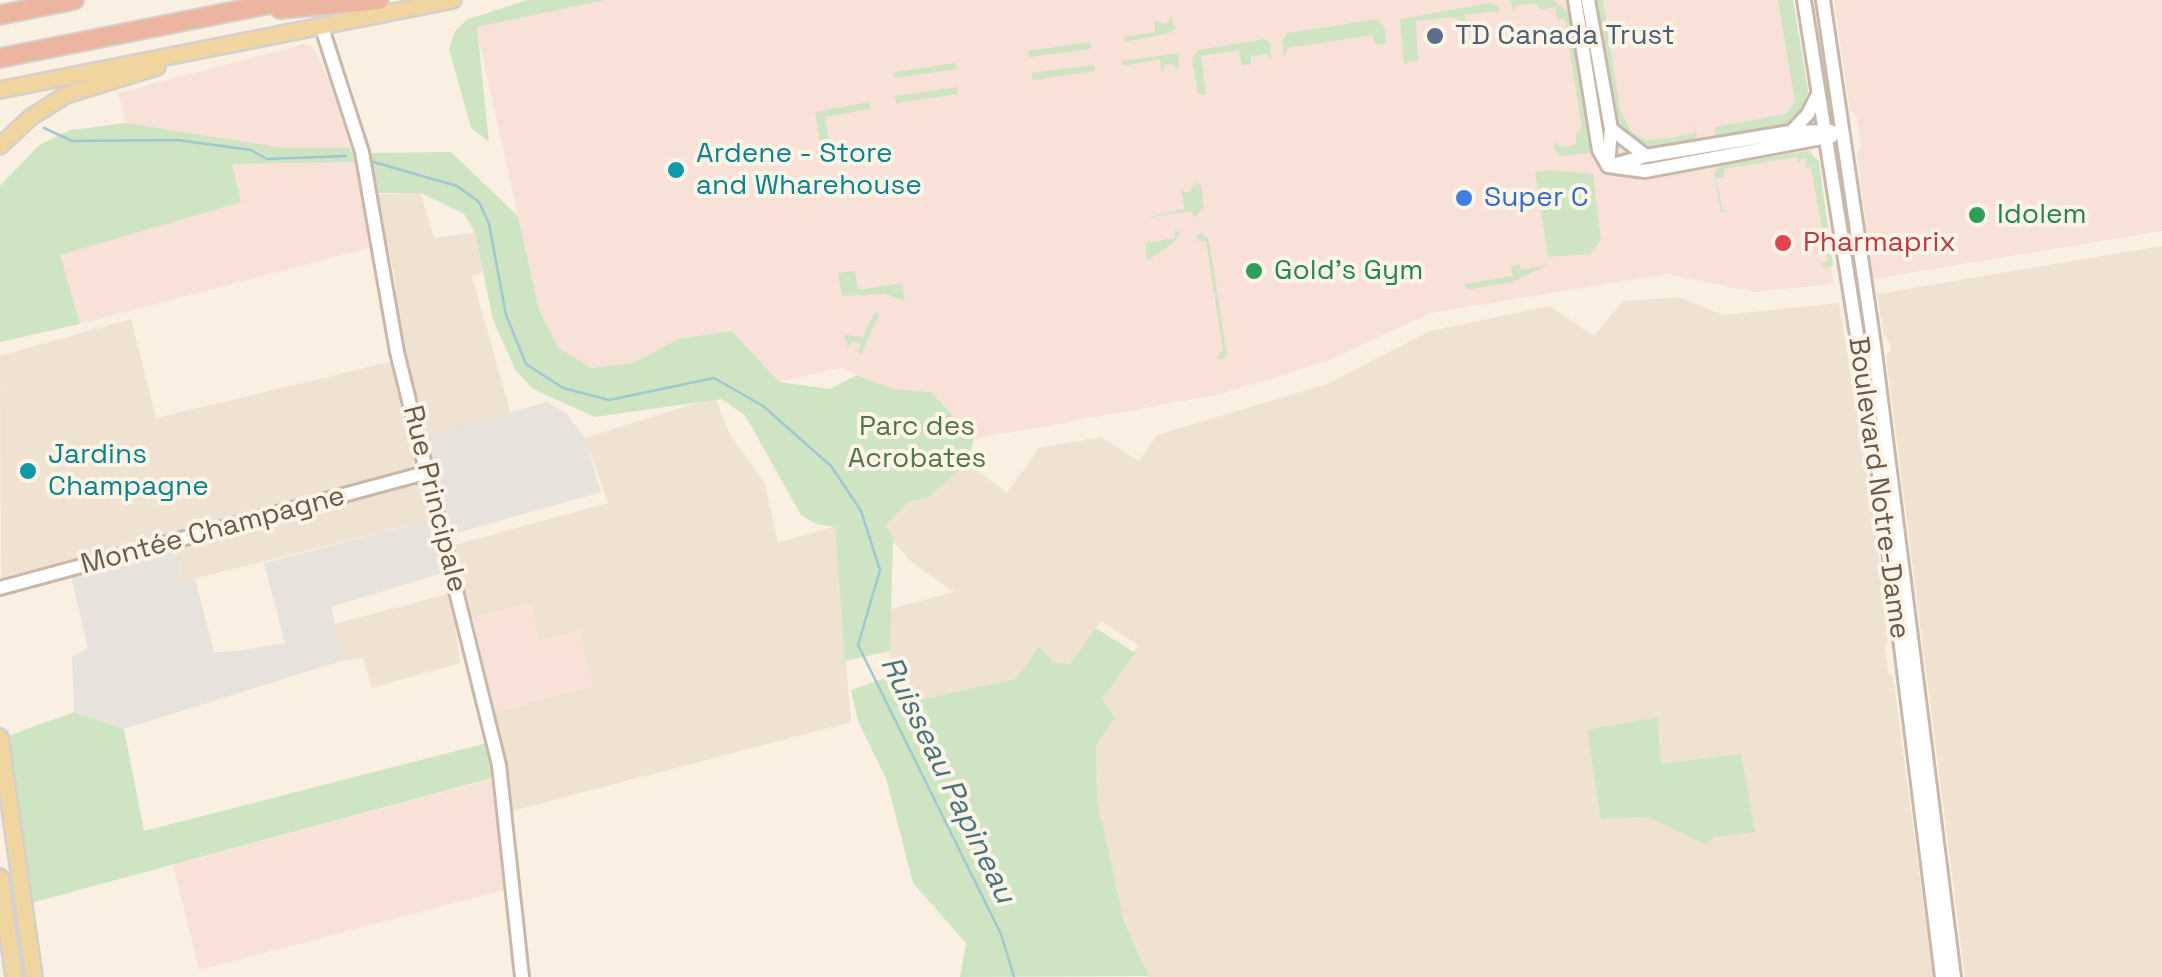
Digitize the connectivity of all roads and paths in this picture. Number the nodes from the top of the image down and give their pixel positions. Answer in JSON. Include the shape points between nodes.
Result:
{"nodes":[{"id":1,"x":74,"y":0,"type":"edge"},
{"id":2,"x":290,"y":0,"type":"edge"},
{"id":3,"x":379,"y":0,"type":"edge"},
{"id":4,"x":453,"y":0,"type":"edge"},
{"id":5,"x":1561,"y":0,"type":"edge"},
{"id":6,"x":1588,"y":0,"type":"edge"},
{"id":7,"x":1804,"y":0,"type":"edge"},
{"id":8,"x":1824,"y":0,"type":"edge"},
{"id":9,"x":1576,"y":6,"type":"edge"},
{"id":10,"x":0,"y":15,"type":"edge"},
{"id":11,"x":214,"y":15,"type":"junction"},
{"id":12,"x":321,"y":26,"type":"junction"},
{"id":13,"x":222,"y":45,"type":"junction"},
{"id":14,"x":0,"y":58,"type":"edge"},
{"id":15,"x":0,"y":90,"type":"edge"},
{"id":16,"x":1818,"y":94,"type":"junction"},
{"id":17,"x":1612,"y":129,"type":"junction"},
{"id":18,"x":1790,"y":132,"type":"junction"},
{"id":19,"x":1844,"y":132,"type":"junction"},
{"id":20,"x":1826,"y":135,"type":"junction"},
{"id":21,"x":0,"y":146,"type":"edge"},
{"id":22,"x":1646,"y":156,"type":"junction"},
{"id":23,"x":1608,"y":166,"type":"junction"},
{"id":24,"x":426,"y":473,"type":"junction"},
{"id":25,"x":0,"y":588,"type":"edge"},
{"id":26,"x":0,"y":737,"type":"edge"},
{"id":27,"x":0,"y":876,"type":"edge"},
{"id":28,"x":14,"y":977,"type":"edge"},
{"id":29,"x":34,"y":977,"type":"edge"},
{"id":30,"x":522,"y":977,"type":"edge"},
{"id":31,"x":1942,"y":977,"type":"edge"},
{"id":32,"x":1954,"y":977,"type":"edge"}],
"edges":[{"from":1,"to":10,"type":"highway"},
{"from":2,"to":11,"type":"highway"},
{"from":3,"to":11,"type":"highway"},
{"from":4,"to":12,"type":"main road"},
{"from":5,"to":9,"type":"street"},
{"from":6,"to":17,"type":"street"},
{"from":7,"to":16,"type":"street","name":"Boulevard Notre-Dame"},
{"from":8,"to":19,"type":"street","name":"Boulevard Notre-Dame"},
{"from":9,"to":23,"type":"street","via":[[1600,154]]},
{"from":11,"to":14,"type":"highway"},
{"from":12,"to":13,"type":"main road"},
{"from":12,"to":24,"type":"street","name":"Rue Principale","via":[[362,152]]},
{"from":13,"to":15,"type":"main road"},
{"from":13,"to":21,"type":"main road","via":[[66,96]]},
{"from":16,"to":18,"type":"street"},
{"from":16,"to":20,"type":"street","name":"Boulevard Notre-Dame"},
{"from":17,"to":22,"type":"street"},
{"from":17,"to":23,"type":"street"},
{"from":18,"to":20,"type":"street"},
{"from":18,"to":22,"type":"street"},
{"from":19,"to":20,"type":"street"},
{"from":19,"to":32,"type":"street","name":"Boulevard Notre-Dame"},
{"from":20,"to":23,"type":"street","via":[[1645,171]]},
{"from":20,"to":31,"type":"street","name":"Boulevard Notre-Dame","via":[[1882,493]]},
{"from":22,"to":23,"type":"street"},
{"from":24,"to":25,"type":"street","name":"Montée Champagne"},
{"from":24,"to":30,"type":"street","name":"Rue Principale","via":[[499,765]]},
{"from":26,"to":29,"type":"main road"},
{"from":27,"to":28,"type":"main road"}]}
